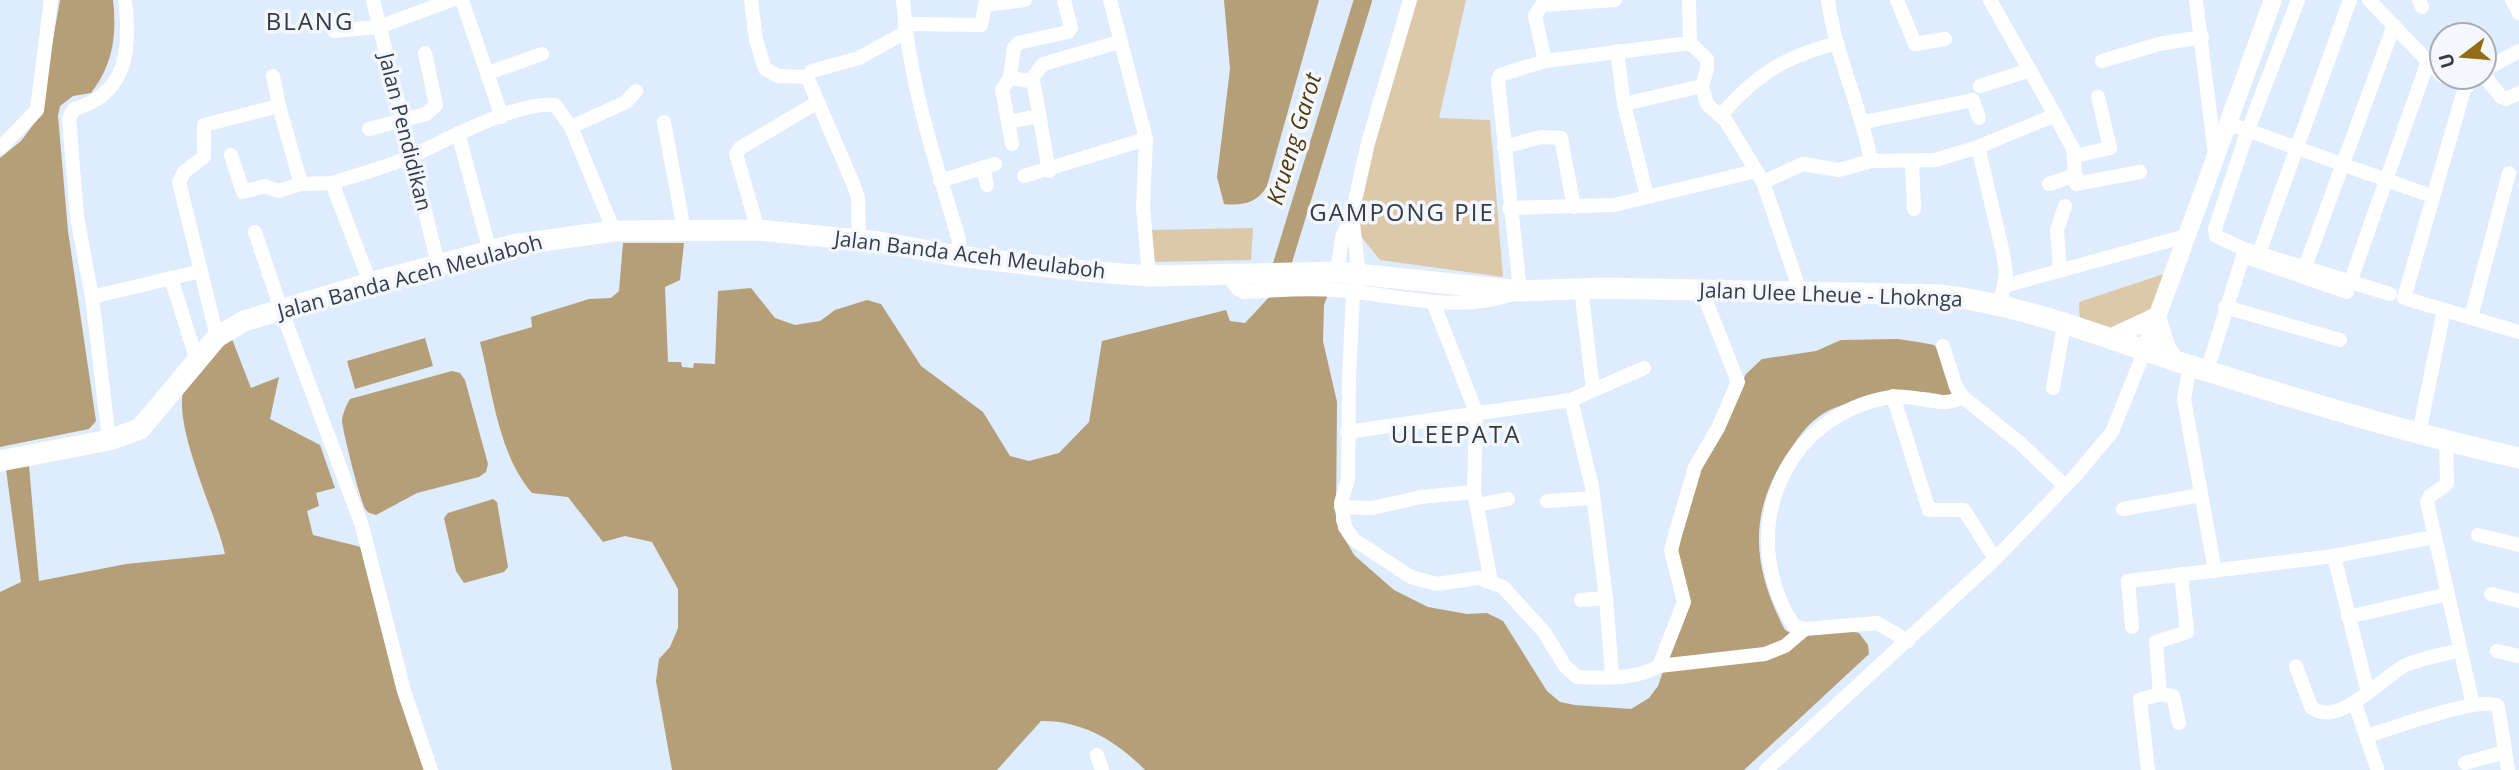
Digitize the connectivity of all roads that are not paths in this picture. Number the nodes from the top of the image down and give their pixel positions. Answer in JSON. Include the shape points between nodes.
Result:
{"nodes":[{"id":1,"x":51,"y":0,"type":"edge"},
{"id":2,"x":125,"y":0,"type":"edge"},
{"id":3,"x":373,"y":0,"type":"edge"},
{"id":4,"x":452,"y":0,"type":"edge"},
{"id":5,"x":462,"y":0,"type":"edge"},
{"id":6,"x":751,"y":0,"type":"edge"},
{"id":7,"x":903,"y":0,"type":"edge"},
{"id":8,"x":1025,"y":0,"type":"edge"},
{"id":9,"x":1064,"y":0,"type":"edge"},
{"id":10,"x":1110,"y":0,"type":"edge"},
{"id":11,"x":1410,"y":0,"type":"edge"},
{"id":12,"x":1615,"y":0,"type":"edge"},
{"id":13,"x":1689,"y":0,"type":"edge"},
{"id":14,"x":1828,"y":0,"type":"edge"},
{"id":15,"x":1897,"y":0,"type":"edge"},
{"id":16,"x":1990,"y":0,"type":"edge"},
{"id":17,"x":2196,"y":0,"type":"edge"},
{"id":18,"x":2273,"y":0,"type":"edge"},
{"id":19,"x":2298,"y":0,"type":"edge"},
{"id":20,"x":2350,"y":0,"type":"edge"},
{"id":21,"x":2369,"y":0,"type":"edge"},
{"id":22,"x":2512,"y":0,"type":"edge"},
{"id":23,"x":1580,"y":1,"type":"edge"},
{"id":24,"x":2519,"y":13,"type":"edge"},
{"id":25,"x":2394,"y":25,"type":"junction"},
{"id":26,"x":379,"y":27,"type":"junction"},
{"id":27,"x":904,"y":29,"type":"junction"},
{"id":28,"x":334,"y":31,"type":"dead end"},
{"id":29,"x":2202,"y":37,"type":"junction"},
{"id":30,"x":1945,"y":39,"type":"dead end"},
{"id":31,"x":1119,"y":42,"type":"junction"},
{"id":32,"x":1690,"y":43,"type":"junction"},
{"id":33,"x":1837,"y":43,"type":"junction"},
{"id":34,"x":1617,"y":51,"type":"junction"},
{"id":35,"x":2519,"y":51,"type":"edge"},
{"id":36,"x":425,"y":53,"type":"dead end"},
{"id":37,"x":541,"y":54,"type":"dead end"},
{"id":38,"x":1545,"y":61,"type":"junction"},
{"id":39,"x":2102,"y":61,"type":"dead end"},
{"id":40,"x":2428,"y":61,"type":"joint"},
{"id":41,"x":2498,"y":64,"type":"edge"},
{"id":42,"x":2030,"y":71,"type":"junction"},
{"id":43,"x":488,"y":73,"type":"junction"},
{"id":44,"x":272,"y":76,"type":"dead end"},
{"id":45,"x":807,"y":76,"type":"junction"},
{"id":46,"x":1010,"y":78,"type":"junction"},
{"id":47,"x":1030,"y":81,"type":"junction"},
{"id":48,"x":1702,"y":86,"type":"junction"},
{"id":49,"x":1980,"y":86,"type":"dead end"},
{"id":50,"x":636,"y":91,"type":"dead end"},
{"id":51,"x":2464,"y":91,"type":"edge"},
{"id":52,"x":2497,"y":91,"type":"edge"},
{"id":53,"x":2519,"y":93,"type":"edge"},
{"id":54,"x":2098,"y":97,"type":"dead end"},
{"id":55,"x":818,"y":102,"type":"junction"},
{"id":56,"x":1624,"y":104,"type":"junction"},
{"id":57,"x":279,"y":106,"type":"junction"},
{"id":58,"x":1721,"y":115,"type":"junction"},
{"id":59,"x":2055,"y":115,"type":"junction"},
{"id":60,"x":1039,"y":116,"type":"junction"},
{"id":61,"x":502,"y":117,"type":"junction"},
{"id":62,"x":1979,"y":118,"type":"dead end"},
{"id":63,"x":403,"y":121,"type":"junction"},
{"id":64,"x":664,"y":122,"type":"dead end"},
{"id":65,"x":1008,"y":122,"type":"junction"},
{"id":66,"x":1864,"y":122,"type":"junction"},
{"id":67,"x":2227,"y":123,"type":"junction"},
{"id":68,"x":571,"y":127,"type":"junction"},
{"id":69,"x":369,"y":129,"type":"dead end"},
{"id":70,"x":2248,"y":130,"type":"junction"},
{"id":71,"x":458,"y":133,"type":"junction"},
{"id":72,"x":1146,"y":139,"type":"junction"},
{"id":73,"x":1012,"y":144,"type":"dead end"},
{"id":74,"x":1978,"y":146,"type":"junction"},
{"id":75,"x":0,"y":148,"type":"edge"},
{"id":76,"x":1504,"y":148,"type":"junction"},
{"id":77,"x":2297,"y":149,"type":"junction"},
{"id":78,"x":231,"y":155,"type":"dead end"},
{"id":79,"x":412,"y":156,"type":"junction"},
{"id":80,"x":2075,"y":156,"type":"junction"},
{"id":81,"x":2216,"y":157,"type":"junction"},
{"id":82,"x":1871,"y":161,"type":"junction"},
{"id":83,"x":1912,"y":161,"type":"junction"},
{"id":84,"x":2345,"y":164,"type":"junction"},
{"id":85,"x":1048,"y":171,"type":"junction"},
{"id":86,"x":2140,"y":172,"type":"dead end"},
{"id":87,"x":2509,"y":173,"type":"dead end"},
{"id":88,"x":2076,"y":175,"type":"junction"},
{"id":89,"x":1024,"y":176,"type":"dead end"},
{"id":90,"x":1759,"y":176,"type":"junction"},
{"id":91,"x":940,"y":181,"type":"junction"},
{"id":92,"x":2384,"y":181,"type":"junction"},
{"id":93,"x":332,"y":183,"type":"junction"},
{"id":94,"x":301,"y":184,"type":"junction"},
{"id":95,"x":2049,"y":184,"type":"dead end"},
{"id":96,"x":987,"y":185,"type":"dead end"},
{"id":97,"x":2423,"y":193,"type":"dead end"},
{"id":98,"x":1647,"y":196,"type":"junction"},
{"id":99,"x":2065,"y":206,"type":"dead end"},
{"id":100,"x":1574,"y":207,"type":"junction"},
{"id":101,"x":1509,"y":208,"type":"junction"},
{"id":102,"x":1914,"y":209,"type":"dead end"},
{"id":103,"x":1352,"y":214,"type":"junction"},
{"id":104,"x":684,"y":230,"type":"junction"},
{"id":105,"x":758,"y":230,"type":"junction"},
{"id":106,"x":614,"y":231,"type":"junction"},
{"id":107,"x":256,"y":233,"type":"dead end"},
{"id":108,"x":2186,"y":236,"type":"junction"},
{"id":109,"x":859,"y":241,"type":"junction"},
{"id":110,"x":489,"y":251,"type":"junction"},
{"id":111,"x":2259,"y":253,"type":"junction"},
{"id":112,"x":958,"y":256,"type":"junction"},
{"id":113,"x":438,"y":264,"type":"junction"},
{"id":114,"x":2305,"y":267,"type":"junction"},
{"id":115,"x":201,"y":271,"type":"junction"},
{"id":116,"x":2060,"y":271,"type":"junction"},
{"id":117,"x":1149,"y":275,"type":"junction"},
{"id":118,"x":171,"y":278,"type":"junction"},
{"id":119,"x":1334,"y":278,"type":"junction"},
{"id":120,"x":370,"y":283,"type":"junction"},
{"id":121,"x":1356,"y":284,"type":"junction"},
{"id":122,"x":2349,"y":286,"type":"junction"},
{"id":123,"x":1581,"y":288,"type":"junction"},
{"id":124,"x":1520,"y":291,"type":"junction"},
{"id":125,"x":1702,"y":291,"type":"junction"},
{"id":126,"x":1801,"y":294,"type":"junction"},
{"id":127,"x":2390,"y":294,"type":"dead end"},
{"id":128,"x":2002,"y":295,"type":"junction"},
{"id":129,"x":92,"y":297,"type":"junction"},
{"id":130,"x":1433,"y":302,"type":"junction"},
{"id":131,"x":2225,"y":307,"type":"junction"},
{"id":132,"x":2444,"y":310,"type":"junction"},
{"id":133,"x":282,"y":312,"type":"junction"},
{"id":134,"x":2157,"y":316,"type":"junction"},
{"id":135,"x":2471,"y":317,"type":"junction"},
{"id":136,"x":2064,"y":325,"type":"junction"},
{"id":137,"x":2519,"y":332,"type":"edge"},
{"id":138,"x":217,"y":337,"type":"junction"},
{"id":139,"x":2110,"y":338,"type":"junction"},
{"id":140,"x":2340,"y":340,"type":"dead end"},
{"id":141,"x":1943,"y":346,"type":"dead end"},
{"id":142,"x":2145,"y":350,"type":"junction"},
{"id":143,"x":197,"y":361,"type":"junction"},
{"id":144,"x":2191,"y":366,"type":"junction"},
{"id":145,"x":1644,"y":368,"type":"dead end"},
{"id":146,"x":2053,"y":388,"type":"dead end"},
{"id":147,"x":1593,"y":390,"type":"junction"},
{"id":148,"x":1892,"y":396,"type":"junction"},
{"id":149,"x":1963,"y":397,"type":"junction"},
{"id":150,"x":1571,"y":400,"type":"junction"},
{"id":151,"x":1476,"y":412,"type":"junction"},
{"id":152,"x":1347,"y":432,"type":"junction"},
{"id":153,"x":2419,"y":433,"type":"junction"},
{"id":154,"x":109,"y":440,"type":"junction"},
{"id":155,"x":2446,"y":442,"type":"junction"},
{"id":156,"x":2519,"y":458,"type":"edge"},
{"id":157,"x":5,"y":461,"type":"edge"},
{"id":158,"x":2065,"y":486,"type":"junction"},
{"id":159,"x":2201,"y":495,"type":"junction"},
{"id":160,"x":1593,"y":498,"type":"junction"},
{"id":161,"x":1475,"y":499,"type":"junction"},
{"id":162,"x":1508,"y":499,"type":"dead end"},
{"id":163,"x":1547,"y":501,"type":"dead end"},
{"id":164,"x":1342,"y":507,"type":"junction"},
{"id":165,"x":2123,"y":509,"type":"dead end"},
{"id":166,"x":2478,"y":535,"type":"dead end"},
{"id":167,"x":2434,"y":537,"type":"junction"},
{"id":168,"x":2519,"y":545,"type":"edge"},
{"id":169,"x":2334,"y":556,"type":"junction"},
{"id":170,"x":1995,"y":559,"type":"junction"},
{"id":171,"x":2215,"y":571,"type":"junction"},
{"id":172,"x":2181,"y":574,"type":"junction"},
{"id":173,"x":1491,"y":581,"type":"junction"},
{"id":174,"x":2448,"y":594,"type":"junction"},
{"id":175,"x":2491,"y":594,"type":"dead end"},
{"id":176,"x":1606,"y":597,"type":"junction"},
{"id":177,"x":1581,"y":600,"type":"dead end"},
{"id":178,"x":2519,"y":601,"type":"edge"},
{"id":179,"x":2348,"y":617,"type":"junction"},
{"id":180,"x":2132,"y":627,"type":"dead end"},
{"id":181,"x":1803,"y":630,"type":"junction"},
{"id":182,"x":1908,"y":641,"type":"junction"},
{"id":183,"x":2459,"y":650,"type":"junction"},
{"id":184,"x":2497,"y":651,"type":"dead end"},
{"id":185,"x":2519,"y":656,"type":"edge"},
{"id":186,"x":1660,"y":666,"type":"junction"},
{"id":187,"x":2296,"y":666,"type":"dead end"},
{"id":188,"x":1612,"y":677,"type":"junction"},
{"id":189,"x":2160,"y":694,"type":"junction"},
{"id":190,"x":2368,"y":694,"type":"junction"},
{"id":191,"x":2355,"y":704,"type":"junction"},
{"id":192,"x":2473,"y":705,"type":"junction"},
{"id":193,"x":2179,"y":723,"type":"dead end"},
{"id":194,"x":2519,"y":730,"type":"edge"},
{"id":195,"x":2502,"y":732,"type":"junction"},
{"id":196,"x":2367,"y":736,"type":"junction"},
{"id":197,"x":2505,"y":752,"type":"junction"},
{"id":198,"x":1097,"y":755,"type":"dead end"},
{"id":199,"x":2465,"y":763,"type":"dead end"},
{"id":200,"x":2376,"y":768,"type":"dead end"},
{"id":201,"x":431,"y":770,"type":"edge"},
{"id":202,"x":1102,"y":770,"type":"edge"},
{"id":203,"x":1766,"y":770,"type":"edge"},
{"id":204,"x":2148,"y":770,"type":"edge"},
{"id":205,"x":2508,"y":770,"type":"edge"}],
"edges":[{"from":1,"to":75,"type":"street","via":[[37,110]]},
{"from":2,"to":129,"type":"street","via":[[123,65],[109,91],[74,108],[69,118],[77,217]]},
{"from":3,"to":26,"type":"street","name":"Jalan Pendidikan"},
{"from":4,"to":26,"type":"street"},
{"from":5,"to":43,"type":"street"},
{"from":6,"to":45,"type":"street","via":[[765,69],[778,76]]},
{"from":7,"to":27,"type":"street"},
{"from":8,"to":27,"type":"street","via":[[985,5],[981,25]]},
{"from":9,"to":46,"type":"street","via":[[1071,28],[1018,43]]},
{"from":10,"to":31,"type":"street"},
{"from":11,"to":103,"type":"street"},
{"from":12,"to":23,"type":"street"},
{"from":13,"to":32,"type":"street"},
{"from":14,"to":33,"type":"street"},
{"from":15,"to":30,"type":"street","via":[[1915,44]]},
{"from":16,"to":42,"type":"street"},
{"from":17,"to":29,"type":"street"},
{"from":18,"to":67,"type":"main road"},
{"from":19,"to":70,"type":"street"},
{"from":20,"to":77,"type":"street"},
{"from":21,"to":25,"type":"street"},
{"from":22,"to":24,"type":"street"},
{"from":23,"to":38,"type":"street","via":[[1548,2],[1538,9],[1536,26]]},
{"from":25,"to":40,"type":"street"},
{"from":25,"to":84,"type":"street"},
{"from":26,"to":28,"type":"street"},
{"from":26,"to":63,"type":"street","name":"Jalan Pendidikan"},
{"from":27,"to":45,"type":"street","via":[[880,50]]},
{"from":27,"to":91,"type":"street","via":[[919,110]]},
{"from":29,"to":39,"type":"street"},
{"from":29,"to":81,"type":"street"},
{"from":31,"to":47,"type":"street","via":[[1043,64]]},
{"from":31,"to":72,"type":"street"},
{"from":32,"to":34,"type":"street"},
{"from":32,"to":48,"type":"street","via":[[1707,59]]},
{"from":33,"to":58,"type":"street","via":[[1777,64],[1745,88]]},
{"from":33,"to":66,"type":"street"},
{"from":34,"to":38,"type":"street"},
{"from":34,"to":56,"type":"street"},
{"from":35,"to":41,"type":"street"},
{"from":36,"to":63,"type":"street","via":[[436,106]]},
{"from":37,"to":43,"type":"street"},
{"from":38,"to":76,"type":"street","via":[[1500,75],[1497,81]]},
{"from":40,"to":92,"type":"street"},
{"from":42,"to":49,"type":"street"},
{"from":42,"to":59,"type":"street"},
{"from":43,"to":61,"type":"street"},
{"from":44,"to":57,"type":"street"},
{"from":45,"to":55,"type":"street"},
{"from":46,"to":47,"type":"street"},
{"from":46,"to":65,"type":"street","via":[[1002,89]]},
{"from":47,"to":60,"type":"street"},
{"from":48,"to":56,"type":"street"},
{"from":48,"to":58,"type":"street","via":[[1707,104]]},
{"from":50,"to":68,"type":"street","via":[[626,102]]},
{"from":51,"to":132,"type":"street","via":[[2404,298]]},
{"from":52,"to":53,"type":"street","via":[[2507,99]]},
{"from":54,"to":80,"type":"street","via":[[2110,148]]},
{"from":55,"to":105,"type":"street","via":[[736,154]]},
{"from":55,"to":109,"type":"street","via":[[858,198]]},
{"from":56,"to":98,"type":"street"},
{"from":57,"to":94,"type":"street"},
{"from":57,"to":115,"type":"street","via":[[204,125],[204,157],[184,172],[179,182]]},
{"from":58,"to":90,"type":"street"},
{"from":59,"to":74,"type":"street"},
{"from":59,"to":80,"type":"street"},
{"from":60,"to":65,"type":"street"},
{"from":60,"to":85,"type":"street"},
{"from":61,"to":68,"type":"street","via":[[555,105]]},
{"from":61,"to":71,"type":"street"},
{"from":62,"to":66,"type":"street","via":[[1973,100]]},
{"from":63,"to":69,"type":"street"},
{"from":63,"to":79,"type":"street","name":"Jalan Pendidikan"},
{"from":64,"to":104,"type":"street"},
{"from":65,"to":73,"type":"street"},
{"from":66,"to":82,"type":"street"},
{"from":67,"to":70,"type":"street"},
{"from":67,"to":81,"type":"main road"},
{"from":68,"to":106,"type":"street"},
{"from":70,"to":77,"type":"street"},
{"from":70,"to":111,"type":"street","via":[[2215,229],[2221,240]]},
{"from":71,"to":79,"type":"street"},
{"from":71,"to":110,"type":"street"},
{"from":72,"to":85,"type":"street"},
{"from":72,"to":117,"type":"street","via":[[1143,207]]},
{"from":74,"to":83,"type":"street","via":[[1936,160]]},
{"from":74,"to":128,"type":"street","via":[[2003,253]]},
{"from":76,"to":100,"type":"street","via":[[1541,137],[1561,138]]},
{"from":76,"to":101,"type":"street"},
{"from":77,"to":84,"type":"street"},
{"from":77,"to":111,"type":"street"},
{"from":78,"to":94,"type":"street","via":[[243,192],[265,187],[278,191]]},
{"from":79,"to":93,"type":"street"},
{"from":79,"to":113,"type":"street","name":"Jalan Pendidikan"},
{"from":80,"to":88,"type":"street"},
{"from":81,"to":108,"type":"main road"},
{"from":82,"to":83,"type":"street"},
{"from":82,"to":90,"type":"street","via":[[1839,170],[1803,164]]},
{"from":83,"to":102,"type":"street"},
{"from":84,"to":92,"type":"street"},
{"from":84,"to":114,"type":"street"},
{"from":85,"to":89,"type":"street"},
{"from":86,"to":88,"type":"street","via":[[2076,184]]},
{"from":87,"to":135,"type":"street"},
{"from":88,"to":95,"type":"street"},
{"from":90,"to":98,"type":"street"},
{"from":90,"to":126,"type":"street"},
{"from":91,"to":96,"type":"street","via":[[989,166]]},
{"from":91,"to":112,"type":"street","via":[[959,240]]},
{"from":92,"to":97,"type":"street"},
{"from":92,"to":122,"type":"street"},
{"from":93,"to":94,"type":"street"},
{"from":93,"to":120,"type":"street"},
{"from":98,"to":100,"type":"street","via":[[1614,205]]},
{"from":99,"to":116,"type":"street","via":[[2057,230]]},
{"from":100,"to":101,"type":"street"},
{"from":101,"to":124,"type":"street"},
{"from":103,"to":119,"type":"street"},
{"from":103,"to":121,"type":"street"},
{"from":104,"to":105,"type":"highway","name":"Jalan Banda Aceh Meulaboh"},
{"from":104,"to":106,"type":"highway","name":"Jalan Banda Aceh Meulaboh"},
{"from":105,"to":109,"type":"highway","name":"Jalan Banda Aceh Meulaboh"},
{"from":106,"to":110,"type":"highway","name":"Jalan Banda Aceh Meulaboh"},
{"from":107,"to":133,"type":"street"},
{"from":108,"to":116,"type":"street"},
{"from":108,"to":134,"type":"main road"},
{"from":109,"to":112,"type":"highway","name":"Jalan Banda Aceh Meulaboh"},
{"from":110,"to":113,"type":"highway","name":"Jalan Banda Aceh Meulaboh"},
{"from":111,"to":114,"type":"street"},
{"from":112,"to":117,"type":"highway","name":"Jalan Banda Aceh Meulaboh"},
{"from":113,"to":120,"type":"highway","name":"Jalan Banda Aceh Meulaboh"},
{"from":114,"to":122,"type":"street"},
{"from":115,"to":118,"type":"street"},
{"from":115,"to":138,"type":"street"},
{"from":116,"to":128,"type":"street"},
{"from":117,"to":119,"type":"highway","name":"Jalan Banda Aceh Meulaboh","via":[[1227,274],[1256,283]]},
{"from":118,"to":129,"type":"street"},
{"from":118,"to":143,"type":"street"},
{"from":119,"to":121,"type":"highway","name":"Jalan Ulee Lheue - Lhoknga"},
{"from":120,"to":133,"type":"highway","name":"Jalan Banda Aceh Meulaboh"},
{"from":121,"to":124,"type":"highway","name":"Jalan Ulee Lheue - Lhoknga"},
{"from":121,"to":130,"type":"street"},
{"from":121,"to":152,"type":"street"},
{"from":122,"to":127,"type":"street"},
{"from":122,"to":131,"type":"street","via":[[2243,256]]},
{"from":123,"to":124,"type":"highway","name":"Jalan Ulee Lheue - Lhoknga"},
{"from":123,"to":125,"type":"highway","name":"Jalan Ulee Lheue - Lhoknga"},
{"from":123,"to":147,"type":"street"},
{"from":124,"to":130,"type":"street","via":[[1494,302]]},
{"from":125,"to":126,"type":"highway","name":"Jalan Ulee Lheue - Lhoknga"},
{"from":125,"to":186,"type":"street","via":[[1738,382],[1695,467],[1675,535],[1671,550],[1684,602]]},
{"from":126,"to":128,"type":"highway","name":"Jalan Ulee Lheue - Lhoknga"},
{"from":128,"to":136,"type":"highway","name":"Jalan Ulee Lheue - Lhoknga"},
{"from":129,"to":154,"type":"street"},
{"from":130,"to":151,"type":"street"},
{"from":131,"to":140,"type":"street"},
{"from":131,"to":144,"type":"street"},
{"from":132,"to":135,"type":"street"},
{"from":132,"to":153,"type":"street"},
{"from":133,"to":138,"type":"highway","name":"Jalan Banda Aceh Meulaboh","via":[[244,321]]},
{"from":133,"to":201,"type":"street","via":[[362,526],[404,691]]},
{"from":134,"to":139,"type":"main road"},
{"from":134,"to":142,"type":"main road"},
{"from":134,"to":144,"type":"main road","via":[[2166,346]]},
{"from":135,"to":137,"type":"street"},
{"from":136,"to":139,"type":"highway","name":"Jalan Ulee Lheue - Lhoknga"},
{"from":136,"to":146,"type":"street"},
{"from":138,"to":143,"type":"highway","name":"Jalan Banda Aceh Meulaboh"},
{"from":139,"to":142,"type":"highway","name":"Jalan Ulee Lheue - Lhoknga"},
{"from":141,"to":149,"type":"street"},
{"from":142,"to":144,"type":"highway","name":"Jalan Ulee Lheue - Lhoknga"},
{"from":142,"to":158,"type":"street","via":[[2112,432]]},
{"from":143,"to":154,"type":"highway","name":"Jalan Banda Aceh Meulaboh","via":[[140,429]]},
{"from":144,"to":153,"type":"highway","name":"Jalan Ulee Lheue - Lhoknga"},
{"from":144,"to":159,"type":"street","via":[[2184,399]]},
{"from":145,"to":147,"type":"street"},
{"from":147,"to":150,"type":"street"},
{"from":148,"to":149,"type":"street","via":[[1954,403]]},
{"from":148,"to":170,"type":"street","via":[[1929,510],[1964,510]]},
{"from":148,"to":181,"type":"street","via":[[1826,421],[1801,449],[1771,501],[1772,583],[1793,624]]},
{"from":149,"to":158,"type":"street"},
{"from":150,"to":151,"type":"street"},
{"from":150,"to":160,"type":"street"},
{"from":151,"to":152,"type":"street"},
{"from":151,"to":161,"type":"street"},
{"from":152,"to":164,"type":"street","via":[[1348,479]]},
{"from":153,"to":155,"type":"highway","name":"Jalan Ulee Lheue - Lhoknga"},
{"from":154,"to":157,"type":"highway","name":"Jalan Banda Aceh Meulaboh"},
{"from":155,"to":156,"type":"highway","name":"Jalan Ulee Lheue - Lhoknga"},
{"from":155,"to":167,"type":"street","via":[[2447,484],[2427,500]]},
{"from":158,"to":170,"type":"street"},
{"from":159,"to":165,"type":"street"},
{"from":159,"to":171,"type":"street"},
{"from":160,"to":163,"type":"street"},
{"from":160,"to":176,"type":"street"},
{"from":161,"to":162,"type":"street"},
{"from":161,"to":164,"type":"street","via":[[1420,497],[1372,508]]},
{"from":161,"to":173,"type":"street"},
{"from":164,"to":173,"type":"street","via":[[1353,539],[1411,576],[1436,583]]},
{"from":166,"to":168,"type":"street"},
{"from":167,"to":169,"type":"street"},
{"from":167,"to":174,"type":"street"},
{"from":169,"to":171,"type":"street"},
{"from":169,"to":179,"type":"street"},
{"from":170,"to":182,"type":"street"},
{"from":171,"to":172,"type":"street"},
{"from":172,"to":180,"type":"street","via":[[2127,582]]},
{"from":172,"to":189,"type":"street","via":[[2187,632],[2156,642]]},
{"from":173,"to":188,"type":"street","via":[[1503,587],[1544,632],[1576,676]]},
{"from":174,"to":179,"type":"street"},
{"from":174,"to":183,"type":"street"},
{"from":175,"to":178,"type":"street"},
{"from":176,"to":177,"type":"street"},
{"from":176,"to":188,"type":"street"},
{"from":179,"to":190,"type":"street"},
{"from":181,"to":182,"type":"street","via":[[1877,623]]},
{"from":181,"to":186,"type":"street","via":[[1785,646],[1765,654]]},
{"from":182,"to":203,"type":"street"},
{"from":183,"to":190,"type":"street","via":[[2406,665]]},
{"from":183,"to":192,"type":"street"},
{"from":184,"to":185,"type":"street"},
{"from":186,"to":188,"type":"street"},
{"from":187,"to":191,"type":"street","via":[[2316,711]]},
{"from":189,"to":193,"type":"street","via":[[2174,696]]},
{"from":189,"to":204,"type":"street","via":[[2145,696],[2139,705]]},
{"from":190,"to":191,"type":"street"},
{"from":191,"to":196,"type":"street"},
{"from":192,"to":195,"type":"street","via":[[2496,704]]},
{"from":192,"to":196,"type":"street"},
{"from":194,"to":195,"type":"street"},
{"from":195,"to":197,"type":"street"},
{"from":196,"to":200,"type":"street"},
{"from":197,"to":199,"type":"street"},
{"from":197,"to":205,"type":"street"},
{"from":198,"to":202,"type":"street"}]}
